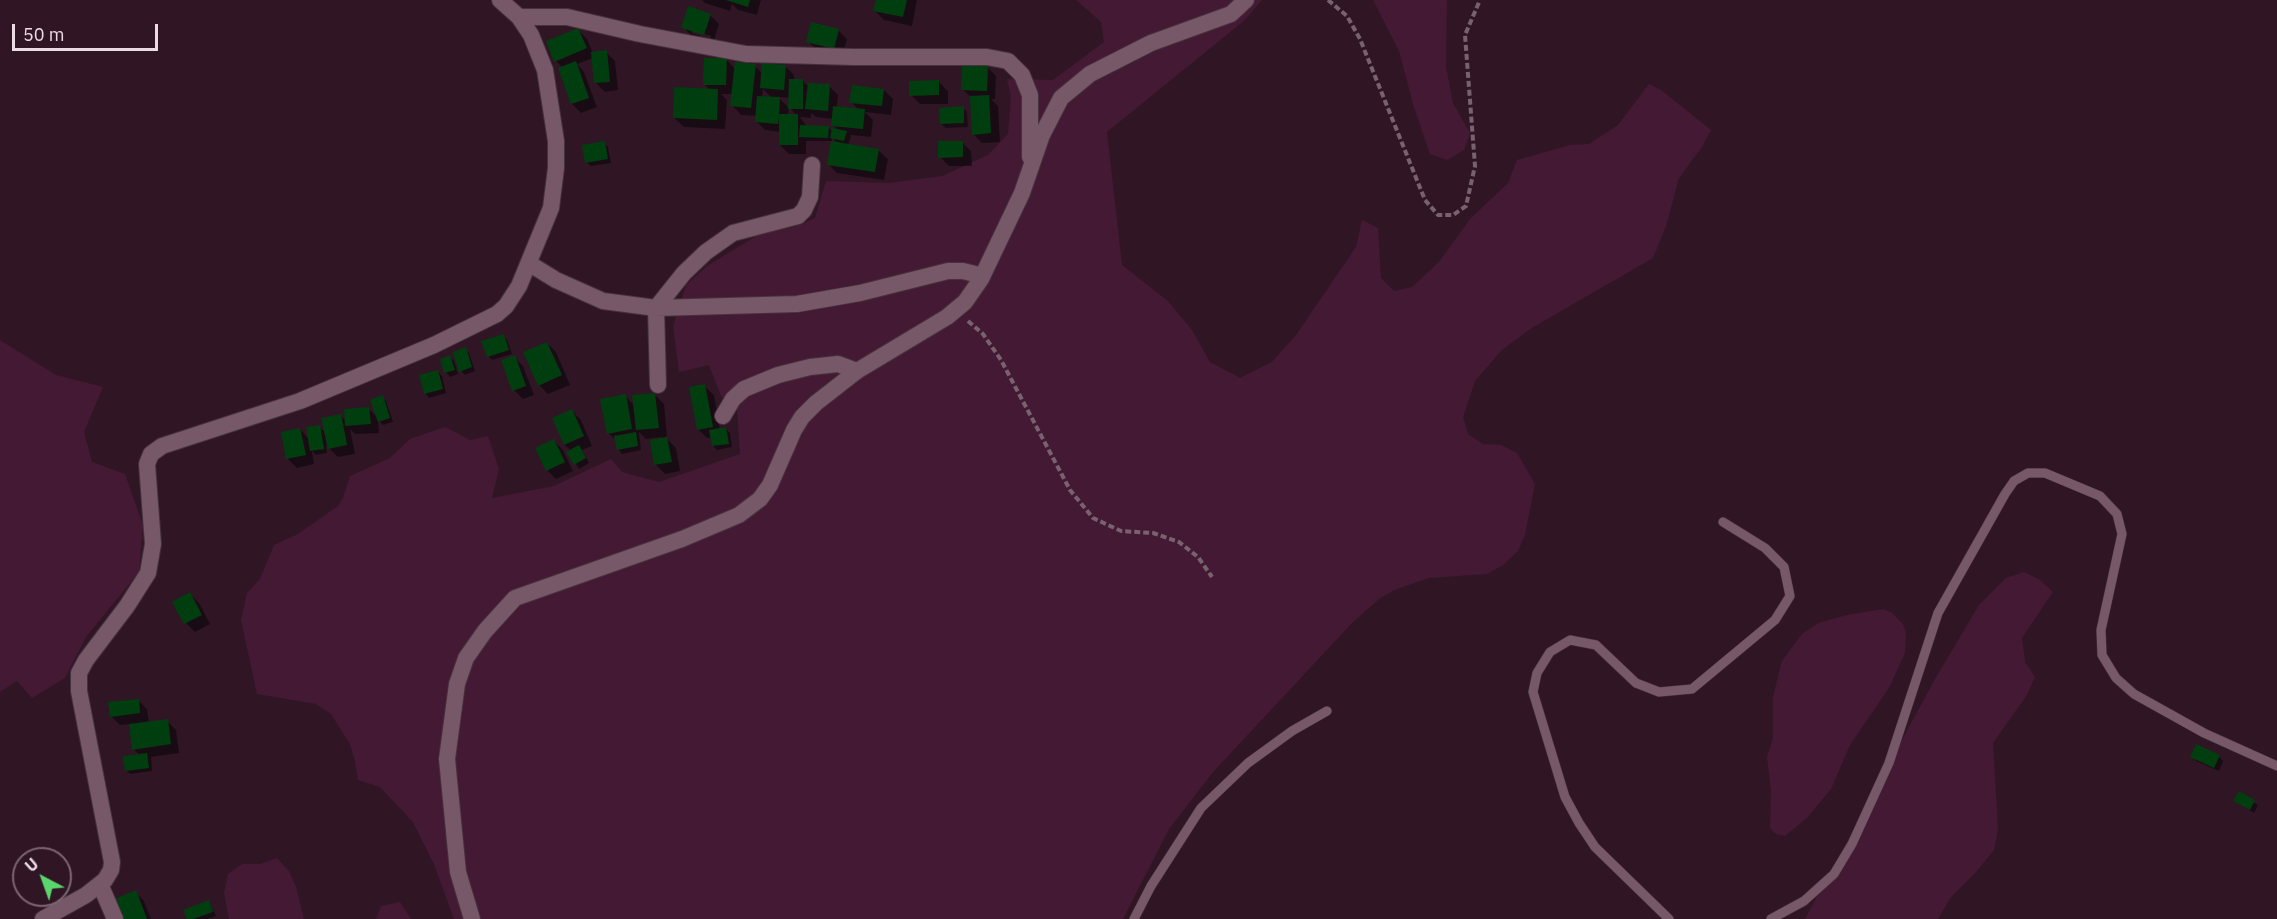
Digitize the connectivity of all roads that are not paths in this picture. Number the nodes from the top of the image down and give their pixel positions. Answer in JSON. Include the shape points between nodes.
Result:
{"nodes":[{"id":1,"x":500,"y":0,"type":"edge"},
{"id":2,"x":1246,"y":0,"type":"edge"},
{"id":3,"x":519,"y":17,"type":"junction"},
{"id":4,"x":812,"y":165,"type":"dead end"},
{"id":5,"x":1030,"y":169,"type":"junction"},
{"id":6,"x":530,"y":264,"type":"junction"},
{"id":7,"x":981,"y":279,"type":"junction"},
{"id":8,"x":656,"y":308,"type":"junction"},
{"id":9,"x":857,"y":371,"type":"junction"},
{"id":10,"x":658,"y":385,"type":"dead end"},
{"id":11,"x":723,"y":416,"type":"dead end"},
{"id":12,"x":1723,"y":522,"type":"dead end"},
{"id":13,"x":1327,"y":711,"type":"dead end"},
{"id":14,"x":2277,"y":766,"type":"edge"},
{"id":15,"x":100,"y":884,"type":"junction"},
{"id":16,"x":43,"y":919,"type":"edge"},
{"id":17,"x":115,"y":919,"type":"edge"},
{"id":18,"x":472,"y":919,"type":"edge"},
{"id":19,"x":1134,"y":919,"type":"edge"},
{"id":20,"x":1669,"y":919,"type":"edge"},
{"id":21,"x":1771,"y":919,"type":"edge"}],
"edges":[{"from":1,"to":3,"type":"street"},
{"from":2,"to":5,"type":"street","via":[[1231,14],[1151,43],[1090,74],[1061,98]]},
{"from":3,"to":5,"type":"street","via":[[567,17],[746,54],[987,57],[1008,61],[1022,75],[1030,95]]},
{"from":3,"to":6,"type":"street","via":[[545,70],[556,141],[551,208]]},
{"from":4,"to":8,"type":"street","via":[[810,197],[798,216],[733,233],[684,273]]},
{"from":5,"to":7,"type":"street"},
{"from":6,"to":8,"type":"street","via":[[603,301]]},
{"from":6,"to":15,"type":"street","via":[[506,306],[489,320],[358,378],[290,405],[162,446],[152,454],[147,464],[153,544],[148,573],[80,673],[79,691],[112,862],[109,875]]},
{"from":7,"to":8,"type":"street","via":[[963,271],[948,271],[797,304]]},
{"from":7,"to":9,"type":"street","via":[[956,310]]},
{"from":8,"to":10,"type":"street"},
{"from":9,"to":11,"type":"street","via":[[838,364],[778,375],[744,389]]},
{"from":9,"to":18,"type":"street","via":[[802,417],[770,485],[760,499],[739,515],[515,598],[466,658],[457,684],[447,759],[458,872]]},
{"from":12,"to":20,"type":"lane","via":[[1766,548],[1784,567],[1790,596],[1775,620],[1692,688],[1659,692],[1636,683],[1596,645],[1570,640],[1550,652],[1537,673],[1533,692],[1564,797],[1579,823],[1595,847]]},
{"from":13,"to":19,"type":"lane","via":[[1248,763],[1201,808]]},
{"from":14,"to":21,"type":"lane","via":[[2204,733],[2134,694],[2116,678],[2102,655],[2101,630],[2122,534],[2117,514],[2100,496],[2045,473],[2028,473],[2014,481],[2005,494],[1938,613],[1889,763],[1852,844],[1834,874],[1804,901]]},
{"from":15,"to":16,"type":"street"},
{"from":15,"to":17,"type":"street"}]}
